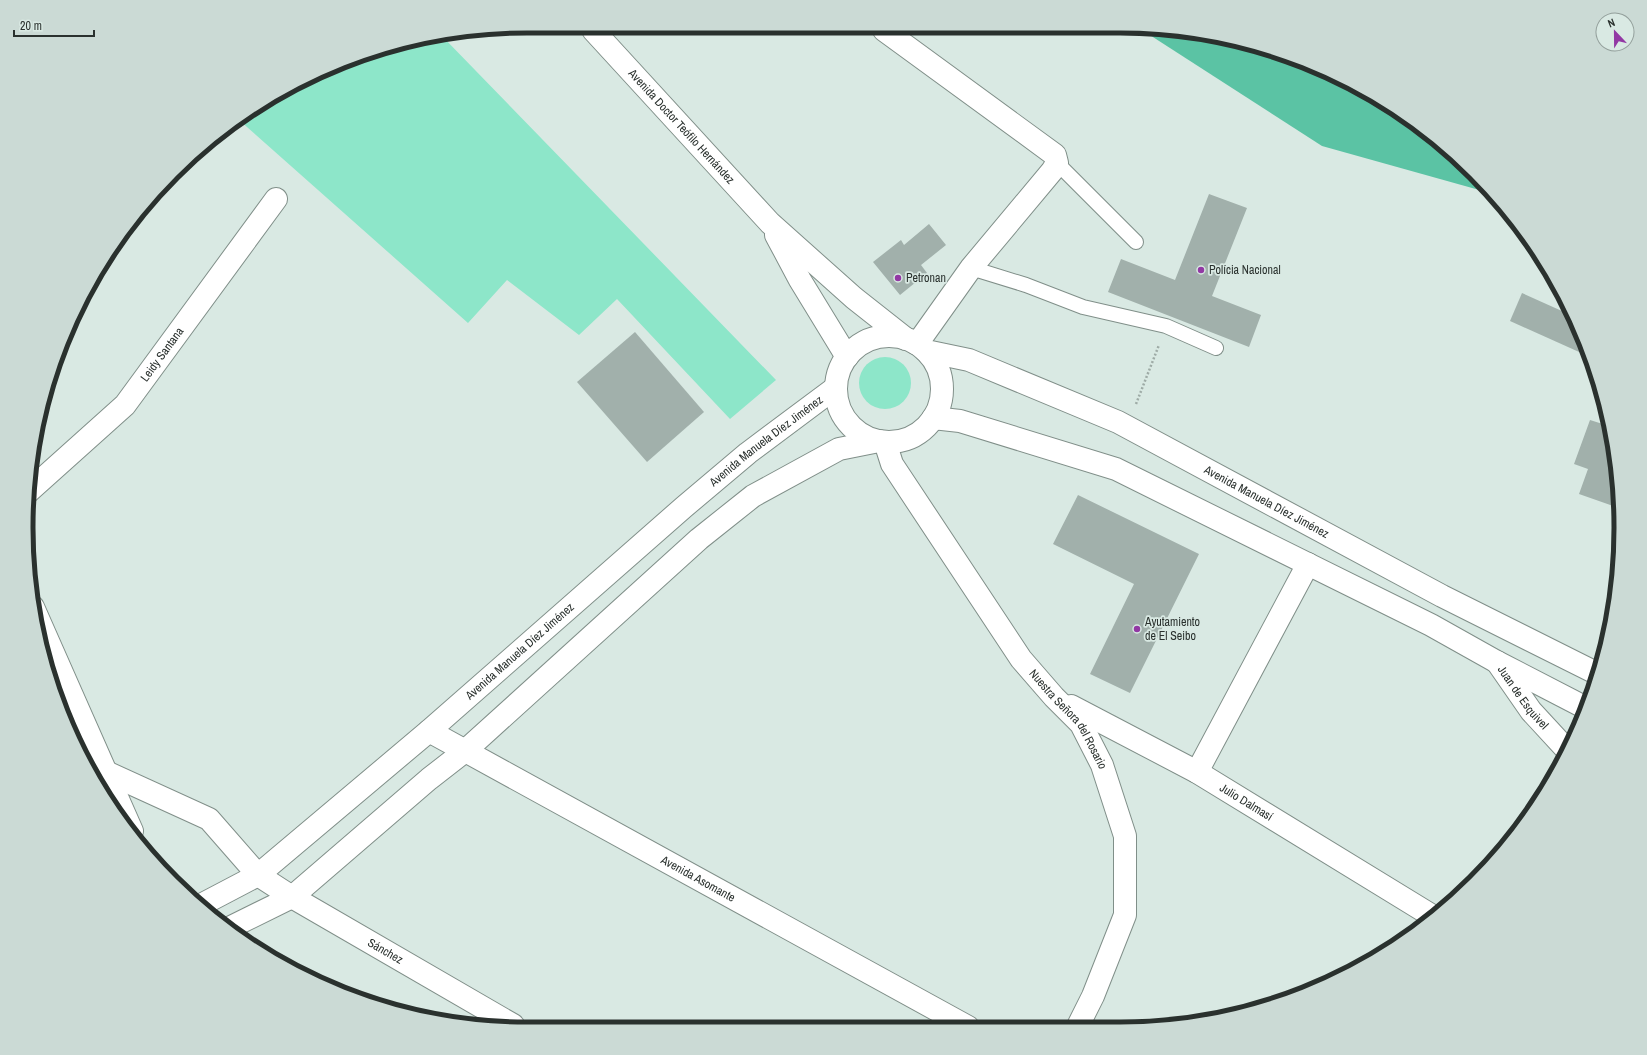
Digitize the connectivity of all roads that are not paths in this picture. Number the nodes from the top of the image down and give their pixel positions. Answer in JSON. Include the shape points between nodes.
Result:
{"nodes":[{"id":1,"x":596,"y":33,"type":"edge"},
{"id":2,"x":888,"y":33,"type":"edge"},
{"id":3,"x":1057,"y":163,"type":"junction"},
{"id":4,"x":276,"y":199,"type":"dead end"},
{"id":5,"x":770,"y":224,"type":"junction"},
{"id":6,"x":1136,"y":242,"type":"dead end"},
{"id":7,"x":971,"y":268,"type":"junction"},
{"id":8,"x":916,"y":344,"type":"junction"},
{"id":9,"x":1216,"y":348,"type":"dead end"},
{"id":10,"x":847,"y":357,"type":"junction"},
{"id":11,"x":836,"y":388,"type":"junction"},
{"id":12,"x":933,"y":418,"type":"junction"},
{"id":13,"x":882,"y":441,"type":"junction"},
{"id":14,"x":35,"y":486,"type":"edge"},
{"id":15,"x":1308,"y":564,"type":"junction"},
{"id":16,"x":46,"y":635,"type":"edge"},
{"id":17,"x":1497,"y":662,"type":"junction"},
{"id":18,"x":1592,"y":671,"type":"edge"},
{"id":19,"x":1054,"y":697,"type":"junction"},
{"id":20,"x":1581,"y":705,"type":"edge"},
{"id":21,"x":429,"y":731,"type":"junction"},
{"id":22,"x":1563,"y":746,"type":"edge"},
{"id":23,"x":465,"y":751,"type":"junction"},
{"id":24,"x":106,"y":772,"type":"junction"},
{"id":25,"x":1197,"y":772,"type":"junction"},
{"id":26,"x":125,"y":814,"type":"edge"},
{"id":27,"x":258,"y":875,"type":"junction"},
{"id":28,"x":292,"y":897,"type":"junction"},
{"id":29,"x":205,"y":903,"type":"edge"},
{"id":30,"x":1429,"y":914,"type":"edge"},
{"id":31,"x":234,"y":926,"type":"edge"},
{"id":32,"x":507,"y":1021,"type":"edge"},
{"id":33,"x":959,"y":1022,"type":"edge"},
{"id":34,"x":1080,"y":1022,"type":"edge"}],
"edges":[{"from":1,"to":5,"type":"main road","name":"Avenida Doctor Teófilo Hernández"},
{"from":2,"to":3,"type":"main road","via":[[1055,155]]},
{"from":3,"to":6,"type":"lane"},
{"from":3,"to":7,"type":"main road"},
{"from":4,"to":14,"type":"main road","name":"Leidy Santana","via":[[125,405]]},
{"from":5,"to":8,"type":"main road","name":"Avenida Doctor Teófilo Hernández","via":[[854,298]]},
{"from":5,"to":10,"type":"main road","name":"Avenida Doctor Teófilo Hernández","via":[[800,280]]},
{"from":7,"to":8,"type":"main road"},
{"from":7,"to":9,"type":"lane","via":[[1026,285],[1083,307],[1166,326]]},
{"from":8,"to":10,"type":"main road","via":[[884,336],[864,342]]},
{"from":8,"to":12,"type":"main road","via":[[936,365],[941,383],[940,401]]},
{"from":8,"to":18,"type":"main road","name":"Avenida Manuela Díez Jiménez","via":[[969,360],[1127,427],[1442,596]]},
{"from":10,"to":11,"type":"main road","via":[[840,369]]},
{"from":11,"to":13,"type":"main road","via":[[841,412],[850,426],[863,436]]},
{"from":11,"to":21,"type":"main road","name":"Avenida Manuela Díez Jiménez","via":[[748,453]]},
{"from":12,"to":13,"type":"main road","via":[[912,436],[899,441]]},
{"from":12,"to":15,"type":"main road","via":[[960,421],[1116,469]]},
{"from":13,"to":19,"type":"main road","name":"Nuestra Señora del Rosario","via":[[892,464],[1021,659]]},
{"from":13,"to":23,"type":"main road","via":[[839,449],[753,496],[699,539]]},
{"from":15,"to":17,"type":"main road","via":[[1431,625]]},
{"from":15,"to":25,"type":"main road"},
{"from":16,"to":24,"type":"main road"},
{"from":17,"to":20,"type":"main road"},
{"from":17,"to":22,"type":"main road","name":"Juan de Esquivel","via":[[1531,710]]},
{"from":19,"to":25,"type":"main road","name":"Julio Dalmasí"},
{"from":19,"to":34,"type":"main road","name":"Nuestra Señora del Rosario","via":[[1081,724],[1102,765],[1125,836],[1125,915]]},
{"from":21,"to":23,"type":"main road","name":"Avenida Asomante"},
{"from":21,"to":27,"type":"main road","name":"Avenida Manuela Díez Jiménez"},
{"from":23,"to":28,"type":"main road"},
{"from":23,"to":33,"type":"main road","name":"Avenida Asomante"},
{"from":24,"to":26,"type":"main road"},
{"from":24,"to":27,"type":"main road","name":"Sánchez","via":[[209,819]]},
{"from":25,"to":30,"type":"main road","name":"Julio Dalmasí"},
{"from":27,"to":28,"type":"main road","name":"Sánchez"},
{"from":27,"to":29,"type":"main road","name":"Avenida Manuela Díez Jiménez"},
{"from":28,"to":31,"type":"main road"},
{"from":28,"to":32,"type":"main road","name":"Sánchez"}]}
